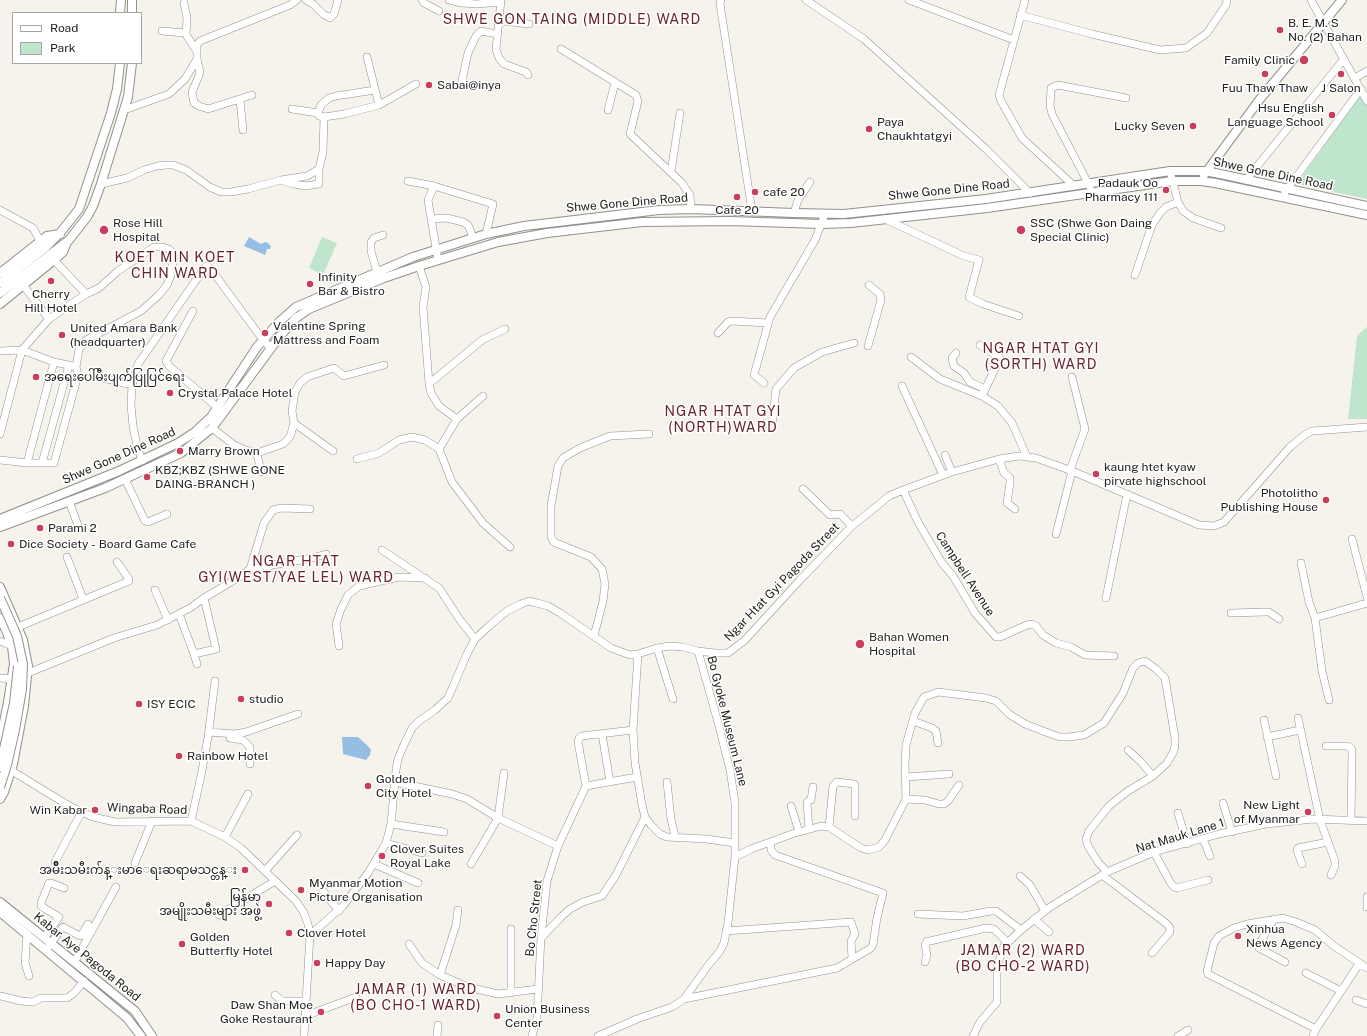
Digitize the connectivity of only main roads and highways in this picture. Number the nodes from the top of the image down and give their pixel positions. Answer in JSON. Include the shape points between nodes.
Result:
{"nodes":[{"id":1,"x":1342,"y":0,"type":"edge"},
{"id":2,"x":120,"y":6,"type":"edge"},
{"id":3,"x":132,"y":6,"type":"edge"},
{"id":4,"x":120,"y":64,"type":"edge"},
{"id":5,"x":131,"y":64,"type":"edge"},
{"id":6,"x":95,"y":160,"type":"junction"},
{"id":7,"x":105,"y":170,"type":"junction"},
{"id":8,"x":1205,"y":171,"type":"junction"},
{"id":9,"x":1201,"y":181,"type":"junction"},
{"id":10,"x":1074,"y":186,"type":"junction"},
{"id":11,"x":1284,"y":194,"type":"junction"},
{"id":12,"x":1076,"y":195,"type":"junction"},
{"id":13,"x":1367,"y":206,"type":"edge"},
{"id":14,"x":1367,"y":215,"type":"edge"},
{"id":15,"x":60,"y":233,"type":"junction"},
{"id":16,"x":69,"y":240,"type":"junction"},
{"id":17,"x":0,"y":272,"type":"edge"},
{"id":18,"x":0,"y":283,"type":"edge"},
{"id":19,"x":0,"y":293,"type":"edge"},
{"id":20,"x":0,"y":304,"type":"edge"},
{"id":21,"x":2,"y":521,"type":"edge"},
{"id":22,"x":0,"y":532,"type":"edge"},
{"id":23,"x":0,"y":587,"type":"edge"},
{"id":24,"x":0,"y":598,"type":"edge"},
{"id":25,"x":0,"y":608,"type":"edge"},
{"id":26,"x":0,"y":618,"type":"edge"},
{"id":27,"x":18,"y":627,"type":"junction"},
{"id":28,"x":6,"y":630,"type":"junction"},
{"id":29,"x":3,"y":711,"type":"edge"},
{"id":30,"x":0,"y":744,"type":"edge"},
{"id":31,"x":0,"y":767,"type":"edge"},
{"id":32,"x":0,"y":787,"type":"edge"},
{"id":33,"x":0,"y":798,"type":"edge"},
{"id":34,"x":0,"y":902,"type":"edge"},
{"id":35,"x":0,"y":912,"type":"edge"},
{"id":36,"x":141,"y":1036,"type":"edge"},
{"id":37,"x":152,"y":1036,"type":"edge"}],
"edges":[{"from":1,"to":8,"type":"main road","via":[[1260,99]]},
{"from":2,"to":3,"type":"main road"},
{"from":4,"to":6,"type":"main road","via":[[117,90]]},
{"from":5,"to":7,"type":"main road","via":[[130,89]]},
{"from":6,"to":7,"type":"main road"},
{"from":6,"to":15,"type":"main road","via":[[79,209]]},
{"from":7,"to":16,"type":"main road","via":[[93,206]]},
{"from":8,"to":9,"type":"main road"},
{"from":8,"to":10,"type":"main road","name":"Shwe Gone Dine Road","via":[[1170,171]]},
{"from":8,"to":11,"type":"main road","name":"Shwe Gone Dine Road","via":[[1246,180]]},
{"from":9,"to":11,"type":"main road","name":"Shwe Gone Dine Road"},
{"from":9,"to":12,"type":"main road","name":"Shwe Gone Dine Road","via":[[1172,181]]},
{"from":10,"to":12,"type":"main road"},
{"from":10,"to":21,"type":"main road","name":"Shwe Gone Dine Road","via":[[986,199],[844,214],[659,210],[524,226],[436,249],[296,307],[257,347],[211,417],[178,444]]},
{"from":11,"to":13,"type":"main road","name":"Shwe Gone Dine Road"},
{"from":11,"to":14,"type":"main road","name":"Shwe Gone Dine Road"},
{"from":12,"to":21,"type":"main road","name":"Shwe Gone Dine Road","via":[[851,223],[642,222],[547,232],[498,242],[438,260],[384,278],[310,309],[296,318],[212,428],[181,453],[104,488]]},
{"from":15,"to":17,"type":"main road","via":[[40,241]]},
{"from":15,"to":18,"type":"main road"},
{"from":16,"to":19,"type":"main road"},
{"from":16,"to":20,"type":"main road","via":[[63,252]]},
{"from":21,"to":22,"type":"main road"},
{"from":23,"to":27,"type":"main road"},
{"from":24,"to":32,"type":"main road","bridge":true,"via":[[17,636],[23,664],[22,689],[15,730]]},
{"from":25,"to":31,"type":"main road","bridge":true,"via":[[13,638],[18,663],[13,709]]},
{"from":26,"to":28,"type":"main road"},
{"from":27,"to":28,"type":"main road"},
{"from":27,"to":33,"type":"main road","via":[[28,673],[12,771]]},
{"from":28,"to":29,"type":"main road","via":[[12,646],[14,664]]},
{"from":29,"to":30,"type":"main road"},
{"from":34,"to":37,"type":"main road","name":"Kabar Aye Pagoda Road","via":[[135,1011]]},
{"from":35,"to":36,"type":"main road","name":"Kabar Aye Pagoda Road","via":[[128,1018]]}]}
